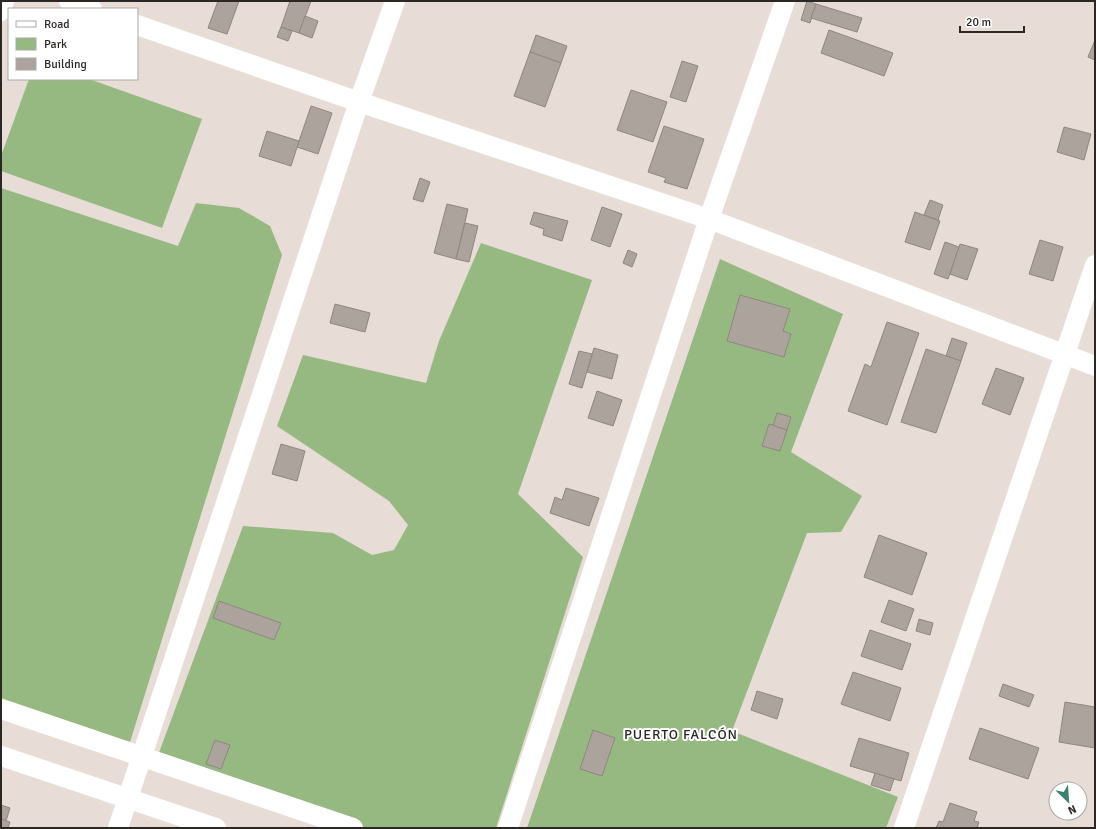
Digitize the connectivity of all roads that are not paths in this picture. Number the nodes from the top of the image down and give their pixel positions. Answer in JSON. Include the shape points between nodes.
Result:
{"nodes":[{"id":1,"x":4,"y":1,"type":"edge"},
{"id":2,"x":69,"y":1,"type":"edge"},
{"id":3,"x":395,"y":1,"type":"edge"},
{"id":4,"x":785,"y":1,"type":"edge"},
{"id":5,"x":89,"y":8,"type":"edge"},
{"id":6,"x":1,"y":10,"type":"edge"},
{"id":7,"x":138,"y":25,"type":"edge"},
{"id":8,"x":359,"y":102,"type":"junction"},
{"id":9,"x":709,"y":218,"type":"junction"},
{"id":10,"x":1095,"y":265,"type":"edge"},
{"id":11,"x":1064,"y":355,"type":"junction"},
{"id":12,"x":1095,"y":366,"type":"edge"},
{"id":13,"x":1,"y":709,"type":"edge"},
{"id":14,"x":1,"y":756,"type":"edge"},
{"id":15,"x":142,"y":757,"type":"junction"},
{"id":16,"x":128,"y":798,"type":"junction"},
{"id":17,"x":118,"y":828,"type":"edge"},
{"id":18,"x":216,"y":828,"type":"edge"},
{"id":19,"x":353,"y":828,"type":"edge"},
{"id":20,"x":508,"y":828,"type":"edge"},
{"id":21,"x":904,"y":828,"type":"edge"}],
"edges":[{"from":1,"to":6,"type":"street"},
{"from":2,"to":5,"type":"street"},
{"from":3,"to":8,"type":"street"},
{"from":4,"to":9,"type":"street"},
{"from":7,"to":8,"type":"street"},
{"from":8,"to":9,"type":"street"},
{"from":8,"to":15,"type":"street"},
{"from":9,"to":11,"type":"street"},
{"from":9,"to":20,"type":"street"},
{"from":10,"to":11,"type":"street"},
{"from":11,"to":12,"type":"street"},
{"from":11,"to":21,"type":"street"},
{"from":13,"to":15,"type":"street"},
{"from":14,"to":16,"type":"street"},
{"from":15,"to":16,"type":"street"},
{"from":15,"to":19,"type":"street"},
{"from":16,"to":17,"type":"street"},
{"from":16,"to":18,"type":"street"}]}
